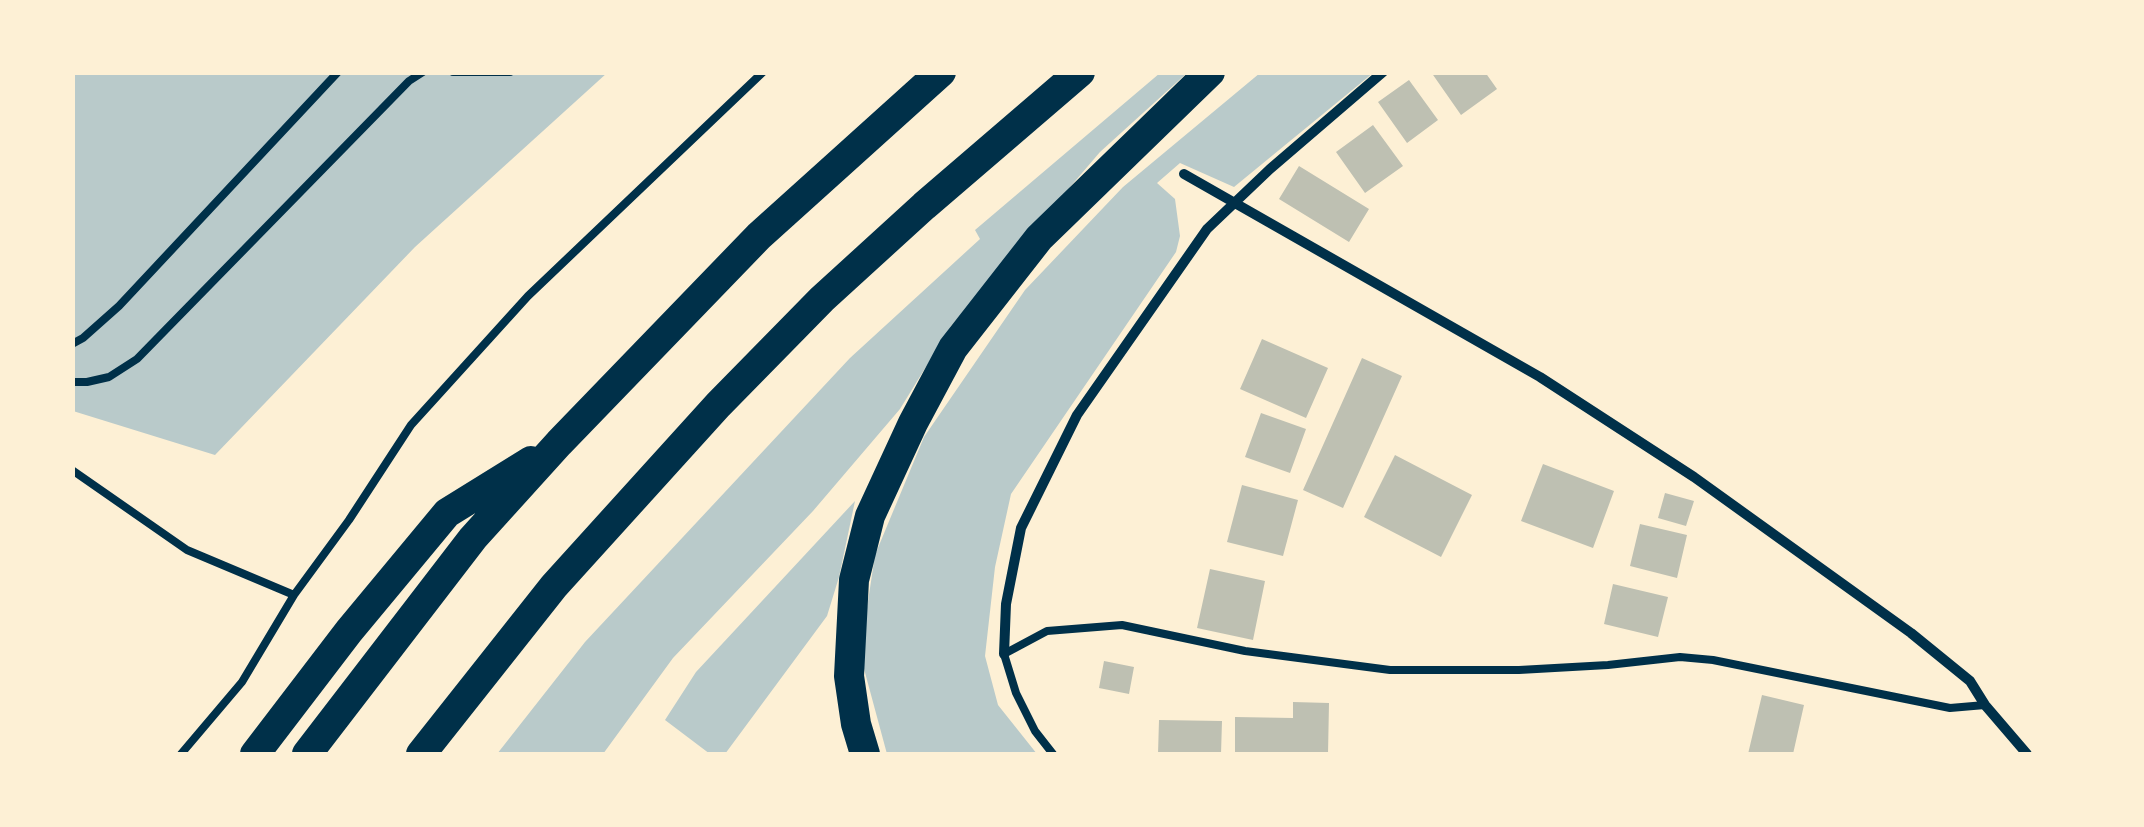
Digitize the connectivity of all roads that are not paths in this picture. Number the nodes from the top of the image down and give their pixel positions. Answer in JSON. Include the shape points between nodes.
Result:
{"nodes":[{"id":1,"x":338,"y":72,"type":"edge"},
{"id":2,"x":423,"y":72,"type":"edge"},
{"id":3,"x":453,"y":72,"type":"edge"},
{"id":4,"x":510,"y":72,"type":"edge"},
{"id":5,"x":763,"y":72,"type":"edge"},
{"id":6,"x":940,"y":72,"type":"edge"},
{"id":7,"x":1080,"y":72,"type":"edge"},
{"id":8,"x":1210,"y":72,"type":"edge"},
{"id":9,"x":1383,"y":72,"type":"edge"},
{"id":10,"x":1184,"y":174,"type":"dead end"},
{"id":11,"x":1234,"y":202,"type":"junction"},
{"id":12,"x":72,"y":344,"type":"edge"},
{"id":13,"x":72,"y":382,"type":"edge"},
{"id":14,"x":559,"y":443,"type":"junction"},
{"id":15,"x":72,"y":470,"type":"edge"},
{"id":16,"x":294,"y":595,"type":"junction"},
{"id":17,"x":1004,"y":654,"type":"junction"},
{"id":18,"x":1985,"y":705,"type":"junction"},
{"id":19,"x":181,"y":754,"type":"edge"},
{"id":20,"x":255,"y":754,"type":"edge"},
{"id":21,"x":307,"y":754,"type":"edge"},
{"id":22,"x":421,"y":754,"type":"edge"},
{"id":23,"x":865,"y":754,"type":"edge"},
{"id":24,"x":1053,"y":754,"type":"edge"},
{"id":25,"x":2027,"y":754,"type":"edge"}],
"edges":[{"from":1,"to":12,"type":"lane","via":[[119,306]]},
{"from":2,"to":13,"type":"lane","via":[[137,359],[109,376]]},
{"from":3,"to":4,"type":"lane"},
{"from":5,"to":16,"type":"lane","via":[[528,296],[437,396]]},
{"from":6,"to":14,"type":"highway","via":[[759,236]]},
{"from":7,"to":22,"type":"highway","via":[[866,259],[718,405],[554,586]]},
{"from":8,"to":23,"type":"highway","via":[[1039,238],[953,348],[913,423],[870,516],[854,580],[849,676]]},
{"from":9,"to":11,"type":"street"},
{"from":10,"to":11,"type":"street"},
{"from":11,"to":17,"type":"street","via":[[1207,229],[1077,415],[1021,528]]},
{"from":11,"to":18,"type":"street","via":[[1540,376],[1694,477],[1911,633],[1970,681]]},
{"from":14,"to":20,"type":"highway","via":[[447,512]]},
{"from":14,"to":21,"type":"highway","via":[[474,538]]},
{"from":15,"to":16,"type":"lane","via":[[187,550]]},
{"from":16,"to":19,"type":"lane","via":[[242,682]]},
{"from":17,"to":18,"type":"lane","via":[[1048,631],[1122,626],[1390,670],[1519,670],[1680,656],[1950,708]]},
{"from":17,"to":24,"type":"lane","via":[[1016,693]]},
{"from":18,"to":25,"type":"street"}]}
